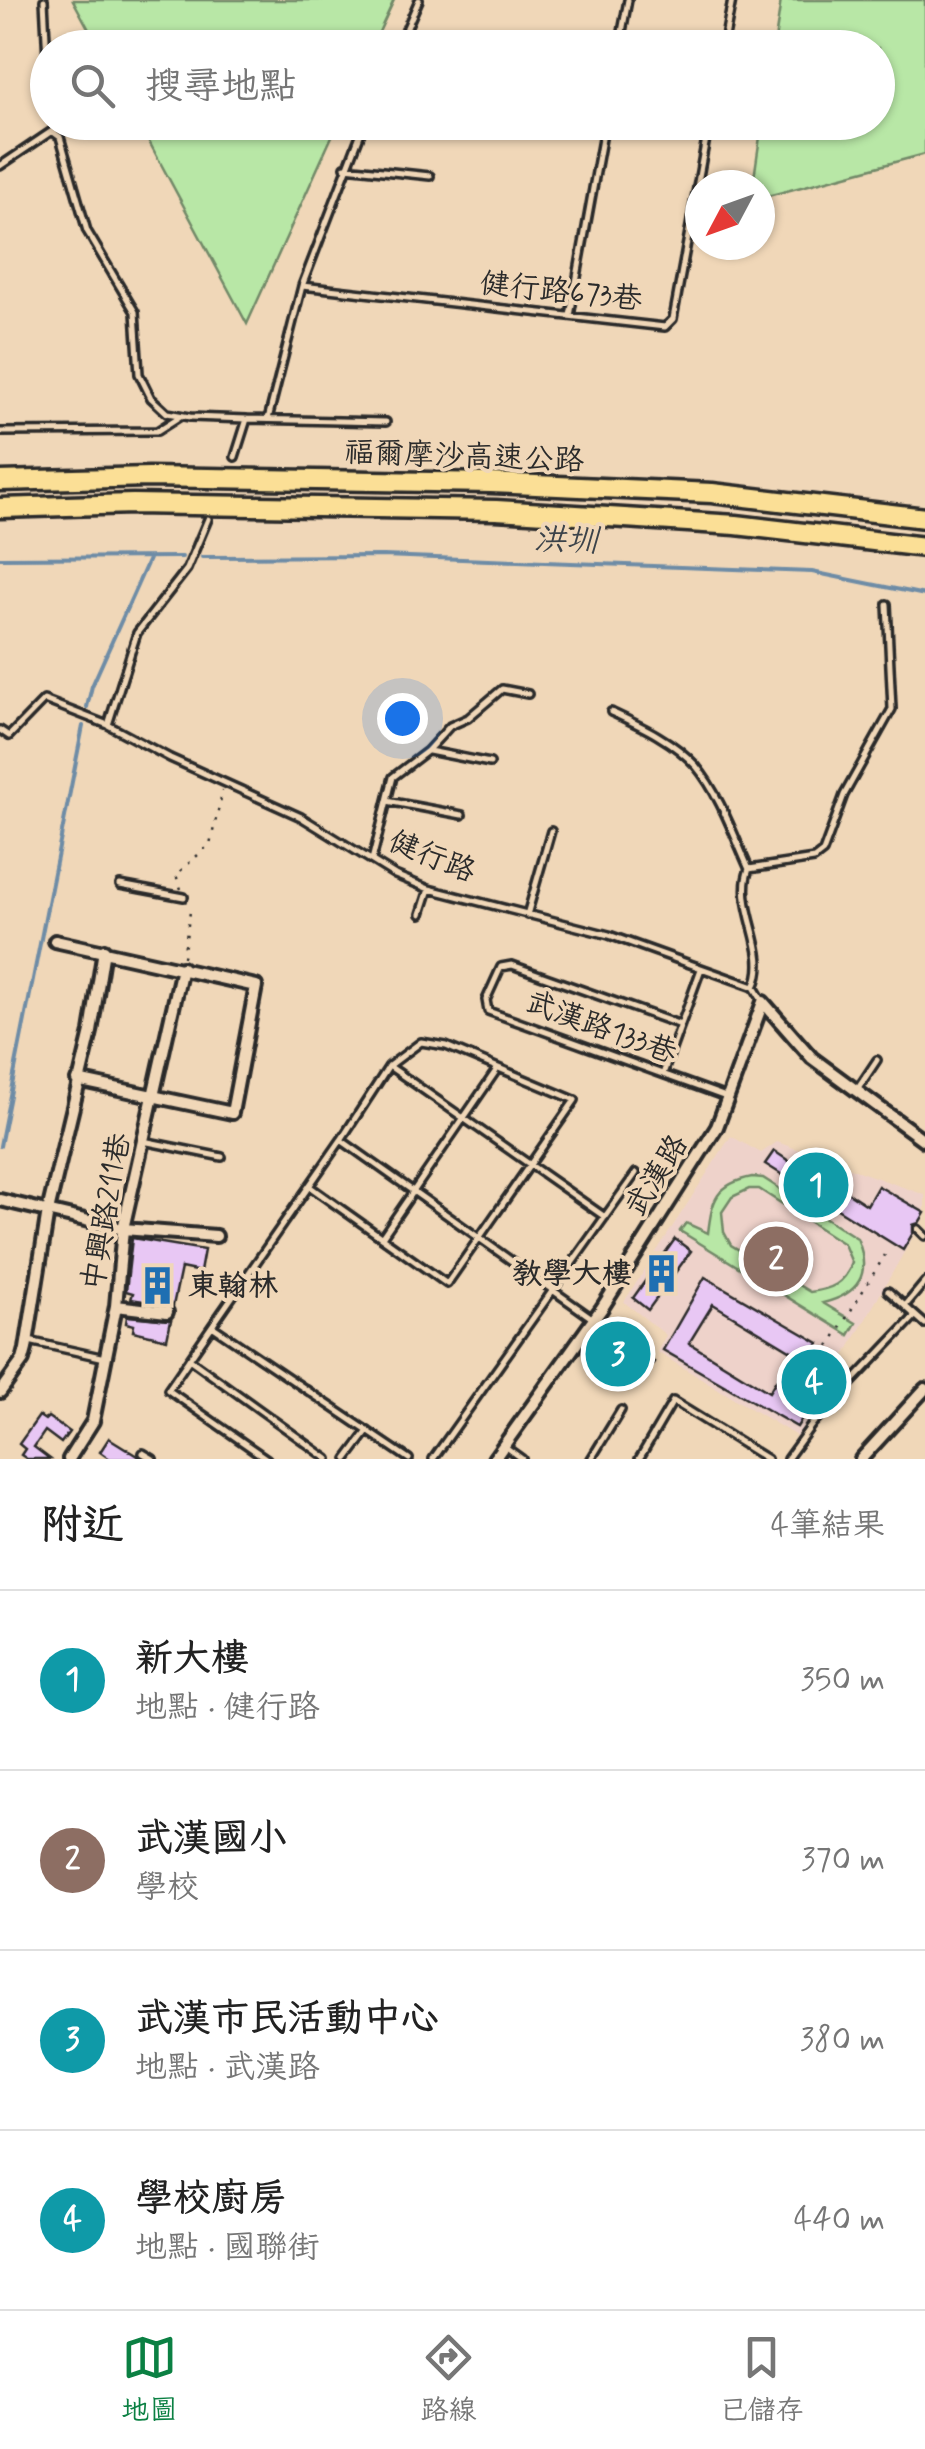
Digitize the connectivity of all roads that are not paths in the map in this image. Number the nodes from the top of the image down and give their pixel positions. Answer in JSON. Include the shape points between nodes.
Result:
{"nodes":[{"id":1,"x":44,"y":0,"type":"edge"},
{"id":2,"x":419,"y":0,"type":"edge"},
{"id":3,"x":628,"y":0,"type":"edge"},
{"id":4,"x":732,"y":0,"type":"edge"},
{"id":5,"x":46,"y":30,"type":"edge"},
{"id":6,"x":406,"y":30,"type":"edge"},
{"id":7,"x":622,"y":30,"type":"edge"},
{"id":8,"x":727,"y":30,"type":"edge"},
{"id":9,"x":39,"y":140,"type":"edge"},
{"id":10,"x":61,"y":140,"type":"edge"},
{"id":11,"x":357,"y":140,"type":"edge"},
{"id":12,"x":603,"y":140,"type":"edge"},
{"id":13,"x":707,"y":140,"type":"edge"},
{"id":14,"x":0,"y":166,"type":"edge"},
{"id":15,"x":345,"y":167,"type":"junction"},
{"id":16,"x":430,"y":176,"type":"dead end"},
{"id":17,"x":302,"y":286,"type":"junction"},
{"id":18,"x":570,"y":316,"type":"junction"},
{"id":19,"x":182,"y":416,"type":"junction"},
{"id":20,"x":248,"y":419,"type":"junction"},
{"id":21,"x":268,"y":419,"type":"junction"},
{"id":22,"x":386,"y":422,"type":"dead end"},
{"id":23,"x":0,"y":432,"type":"edge"},
{"id":24,"x":235,"y":457,"type":"dead end"},
{"id":25,"x":0,"y":481,"type":"edge"},
{"id":26,"x":0,"y":508,"type":"edge"},
{"id":27,"x":925,"y":518,"type":"edge"},
{"id":28,"x":208,"y":519,"type":"dead end"},
{"id":29,"x":925,"y":547,"type":"edge"},
{"id":30,"x":887,"y":604,"type":"dead end"},
{"id":31,"x":528,"y":694,"type":"dead end"},
{"id":32,"x":611,"y":712,"type":"dead end"},
{"id":33,"x":108,"y":725,"type":"junction"},
{"id":34,"x":0,"y":730,"type":"edge"},
{"id":35,"x":428,"y":751,"type":"junction"},
{"id":36,"x":490,"y":764,"type":"dead end"},
{"id":37,"x":388,"y":800,"type":"junction"},
{"id":38,"x":462,"y":816,"type":"dead end"},
{"id":39,"x":551,"y":831,"type":"dead end"},
{"id":40,"x":372,"y":860,"type":"junction"},
{"id":41,"x":750,"y":870,"type":"junction"},
{"id":42,"x":120,"y":885,"type":"dead end"},
{"id":43,"x":429,"y":889,"type":"junction"},
{"id":44,"x":184,"y":896,"type":"road end"},
{"id":45,"x":421,"y":914,"type":"dead end"},
{"id":46,"x":526,"y":916,"type":"junction"},
{"id":47,"x":55,"y":941,"type":"dead end"},
{"id":48,"x":104,"y":950,"type":"junction"},
{"id":49,"x":182,"y":968,"type":"junction"},
{"id":50,"x":701,"y":968,"type":"junction"},
{"id":51,"x":754,"y":987,"type":"junction"},
{"id":52,"x":763,"y":1002,"type":"junction"},
{"id":53,"x":678,"y":1024,"type":"junction"},
{"id":54,"x":877,"y":1060,"type":"dead end"},
{"id":55,"x":389,"y":1066,"type":"junction"},
{"id":56,"x":498,"y":1068,"type":"junction"},
{"id":57,"x":663,"y":1074,"type":"junction"},
{"id":58,"x":77,"y":1080,"type":"junction"},
{"id":59,"x":857,"y":1090,"type":"junction"},
{"id":60,"x":153,"y":1096,"type":"junction"},
{"id":61,"x":726,"y":1097,"type":"junction"},
{"id":62,"x":464,"y":1118,"type":"junction"},
{"id":63,"x":341,"y":1140,"type":"junction"},
{"id":64,"x":143,"y":1142,"type":"junction"},
{"id":65,"x":925,"y":1142,"type":"edge"},
{"id":66,"x":222,"y":1157,"type":"dead end"},
{"id":67,"x":530,"y":1164,"type":"junction"},
{"id":68,"x":636,"y":1172,"type":"dead end"},
{"id":69,"x":309,"y":1186,"type":"junction"},
{"id":70,"x":414,"y":1192,"type":"junction"},
{"id":71,"x":0,"y":1200,"type":"edge"},
{"id":72,"x":48,"y":1211,"type":"junction"},
{"id":73,"x":605,"y":1217,"type":"junction"},
{"id":74,"x":123,"y":1229,"type":"junction"},
{"id":75,"x":918,"y":1230,"type":"dead end"},
{"id":76,"x":216,"y":1236,"type":"dead end"},
{"id":77,"x":925,"y":1236,"type":"edge"},
{"id":78,"x":382,"y":1237,"type":"junction"},
{"id":79,"x":479,"y":1238,"type":"junction"},
{"id":80,"x":925,"y":1282,"type":"edge"},
{"id":81,"x":552,"y":1290,"type":"junction"},
{"id":82,"x":888,"y":1291,"type":"dead end"},
{"id":83,"x":116,"y":1306,"type":"junction"},
{"id":84,"x":905,"y":1306,"type":"junction"},
{"id":85,"x":167,"y":1312,"type":"dead end"},
{"id":86,"x":915,"y":1316,"type":"junction"},
{"id":87,"x":594,"y":1320,"type":"junction"},
{"id":88,"x":925,"y":1324,"type":"edge"},
{"id":89,"x":212,"y":1326,"type":"junction"},
{"id":90,"x":26,"y":1340,"type":"junction"},
{"id":91,"x":105,"y":1358,"type":"junction"},
{"id":92,"x":190,"y":1359,"type":"junction"},
{"id":93,"x":925,"y":1389,"type":"edge"},
{"id":94,"x":0,"y":1392,"type":"edge"},
{"id":95,"x":621,"y":1410,"type":"dead end"},
{"id":96,"x":368,"y":1431,"type":"junction"},
{"id":97,"x":504,"y":1446,"type":"junction"},
{"id":98,"x":143,"y":1453,"type":"dead end"},
{"id":99,"x":70,"y":1459,"type":"edge"},
{"id":100,"x":153,"y":1459,"type":"edge"},
{"id":101,"x":266,"y":1459,"type":"edge"},
{"id":102,"x":328,"y":1459,"type":"edge"},
{"id":103,"x":347,"y":1459,"type":"edge"},
{"id":104,"x":408,"y":1459,"type":"edge"},
{"id":105,"x":433,"y":1459,"type":"edge"},
{"id":106,"x":494,"y":1459,"type":"edge"},
{"id":107,"x":522,"y":1459,"type":"edge"},
{"id":108,"x":591,"y":1459,"type":"edge"},
{"id":109,"x":638,"y":1459,"type":"edge"},
{"id":110,"x":767,"y":1459,"type":"edge"},
{"id":111,"x":787,"y":1459,"type":"edge"},
{"id":112,"x":861,"y":1459,"type":"edge"}],
"edges":[{"from":1,"to":5,"type":"lane"},
{"from":2,"to":6,"type":"lane"},
{"from":3,"to":7,"type":"lane"},
{"from":4,"to":8,"type":"lane"},
{"from":9,"to":14,"type":"lane"},
{"from":10,"to":19,"type":"lane","via":[[87,231],[135,312],[139,374],[151,398]]},
{"from":11,"to":15,"type":"lane"},
{"from":12,"to":18,"type":"lane"},
{"from":13,"to":18,"type":"lane","name":"健行路673巷","via":[[673,320],[664,326]]},
{"from":15,"to":16,"type":"lane"},
{"from":15,"to":17,"type":"lane"},
{"from":17,"to":18,"type":"lane","name":"健行路673巷"},
{"from":17,"to":21,"type":"lane"},
{"from":19,"to":20,"type":"lane"},
{"from":19,"to":23,"type":"lane","via":[[157,431]]},
{"from":20,"to":21,"type":"lane"},
{"from":20,"to":24,"type":"lane"},
{"from":21,"to":22,"type":"lane"},
{"from":25,"to":27,"type":"highway","name":"福爾摩沙高速公路","via":[[491,483],[712,493]]},
{"from":26,"to":29,"type":"highway","name":"福爾摩沙高速公路","via":[[496,510],[736,525]]},
{"from":28,"to":33,"type":"lane","via":[[187,569],[137,632]]},
{"from":30,"to":41,"type":"lane","via":[[892,709],[844,794],[824,852]]},
{"from":31,"to":35,"type":"lane","via":[[502,689],[450,726]]},
{"from":32,"to":41,"type":"lane","via":[[653,732],[694,764]]},
{"from":33,"to":34,"type":"lane","name":"健行路","via":[[44,700],[9,736]]},
{"from":33,"to":40,"type":"lane","name":"健行路","via":[[300,817]]},
{"from":35,"to":36,"type":"lane"},
{"from":35,"to":37,"type":"lane","via":[[393,777]]},
{"from":37,"to":38,"type":"lane"},
{"from":37,"to":40,"type":"lane"},
{"from":39,"to":46,"type":"lane"},
{"from":40,"to":43,"type":"lane","name":"健行路"},
{"from":41,"to":51,"type":"lane","via":[[747,900],[761,974]]},
{"from":42,"to":44,"type":"lane"},
{"from":43,"to":45,"type":"lane"},
{"from":43,"to":46,"type":"lane","name":"健行路"},
{"from":46,"to":50,"type":"lane","name":"健行路","via":[[609,935]]},
{"from":47,"to":48,"type":"street"},
{"from":48,"to":49,"type":"street"},
{"from":48,"to":58,"type":"street"},
{"from":49,"to":60,"type":"street","name":"中興路211巷"},
{"from":49,"to":60,"type":"street","via":[[256,986],[232,1113]]},
{"from":50,"to":51,"type":"lane","name":"健行路"},
{"from":50,"to":53,"type":"lane"},
{"from":51,"to":52,"type":"lane"},
{"from":52,"to":59,"type":"street","via":[[812,1058]]},
{"from":52,"to":61,"type":"street","name":"武漢路"},
{"from":53,"to":57,"type":"lane"},
{"from":53,"to":57,"type":"lane","name":"武漢路133巷","via":[[512,964],[501,967],[486,1000],[488,1010]]},
{"from":54,"to":59,"type":"lane"},
{"from":55,"to":56,"type":"lane","via":[[421,1042]]},
{"from":55,"to":62,"type":"lane"},
{"from":55,"to":63,"type":"lane"},
{"from":56,"to":62,"type":"lane"},
{"from":56,"to":67,"type":"lane","via":[[575,1100]]},
{"from":57,"to":61,"type":"lane","name":"武漢路133巷"},
{"from":58,"to":60,"type":"street"},
{"from":58,"to":72,"type":"street"},
{"from":59,"to":65,"type":"street"},
{"from":60,"to":64,"type":"street","name":"中興路211巷"},
{"from":61,"to":87,"type":"street","name":"武漢路","via":[[717,1127]]},
{"from":62,"to":67,"type":"lane"},
{"from":62,"to":70,"type":"lane"},
{"from":63,"to":69,"type":"lane"},
{"from":63,"to":70,"type":"lane"},
{"from":64,"to":66,"type":"lane"},
{"from":64,"to":74,"type":"street","name":"中興路211巷"},
{"from":67,"to":73,"type":"lane"},
{"from":67,"to":79,"type":"lane"},
{"from":68,"to":73,"type":"lane"},
{"from":69,"to":78,"type":"lane"},
{"from":69,"to":89,"type":"lane"},
{"from":70,"to":78,"type":"lane"},
{"from":70,"to":79,"type":"lane"},
{"from":71,"to":72,"type":"street"},
{"from":72,"to":74,"type":"street"},
{"from":72,"to":90,"type":"street"},
{"from":73,"to":81,"type":"lane"},
{"from":74,"to":76,"type":"street"},
{"from":74,"to":83,"type":"street","name":"中興路211巷"},
{"from":75,"to":77,"type":"lane"},
{"from":78,"to":79,"type":"lane","via":[[447,1284]]},
{"from":79,"to":81,"type":"lane"},
{"from":80,"to":84,"type":"lane"},
{"from":81,"to":87,"type":"lane"},
{"from":81,"to":105,"type":"lane"},
{"from":82,"to":84,"type":"lane"},
{"from":83,"to":85,"type":"street"},
{"from":83,"to":91,"type":"street","name":"中興路211巷"},
{"from":84,"to":86,"type":"lane"},
{"from":86,"to":88,"type":"lane"},
{"from":86,"to":111,"type":"lane"},
{"from":87,"to":97,"type":"street","name":"武漢路"},
{"from":89,"to":92,"type":"lane"},
{"from":89,"to":96,"type":"lane"},
{"from":90,"to":91,"type":"lane"},
{"from":90,"to":94,"type":"street","via":[[23,1360]]},
{"from":91,"to":99,"type":"street","name":"中興路211巷","via":[[94,1420]]},
{"from":92,"to":101,"type":"lane","via":[[168,1390]]},
{"from":92,"to":102,"type":"lane"},
{"from":93,"to":112,"type":"street"},
{"from":95,"to":108,"type":"lane"},
{"from":96,"to":103,"type":"lane"},
{"from":96,"to":104,"type":"lane"},
{"from":97,"to":106,"type":"street","name":"武漢路"},
{"from":97,"to":107,"type":"lane"},
{"from":98,"to":100,"type":"lane"},
{"from":109,"to":110,"type":"lane","via":[[672,1402]]}]}
